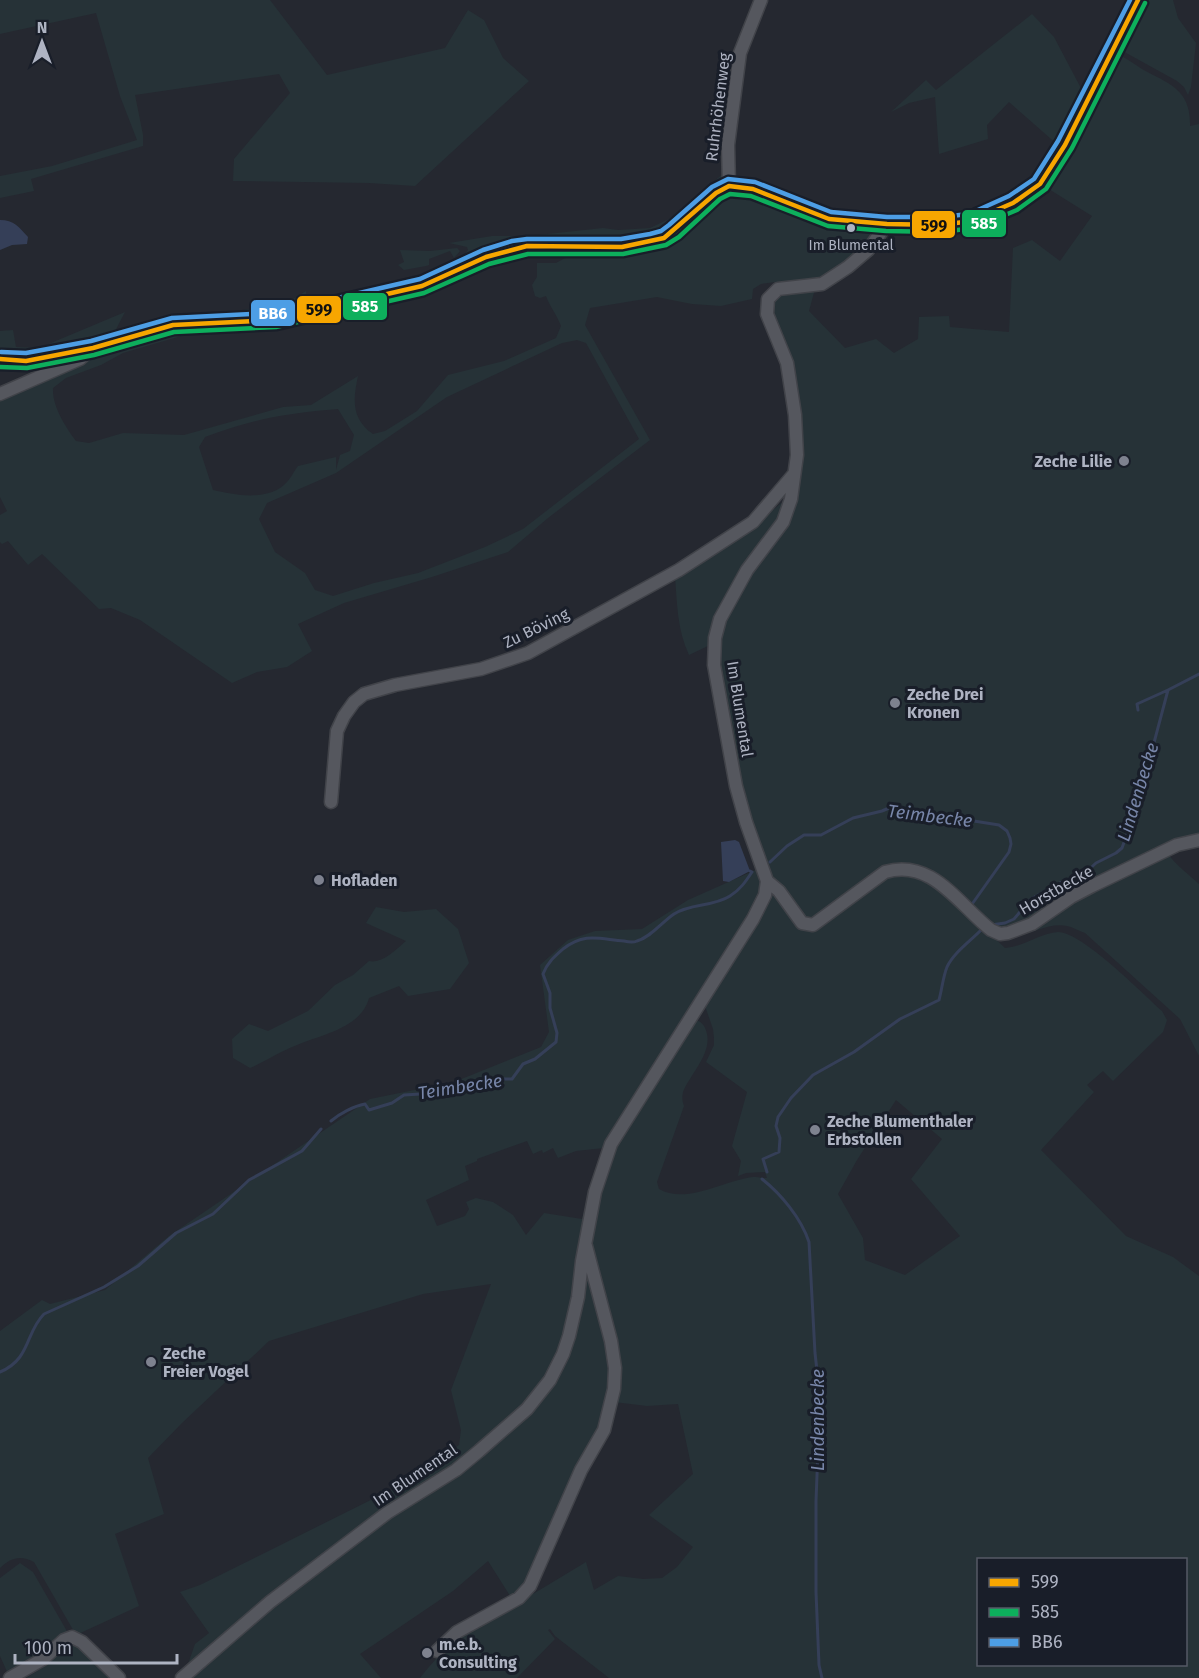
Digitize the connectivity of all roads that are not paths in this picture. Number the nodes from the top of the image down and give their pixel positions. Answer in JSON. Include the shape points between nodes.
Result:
{"nodes":[{"id":1,"x":761,"y":0,"type":"edge"},
{"id":2,"x":1138,"y":0,"type":"edge"},
{"id":3,"x":729,"y":186,"type":"junction"},
{"id":4,"x":886,"y":224,"type":"junction"},
{"id":5,"x":93,"y":348,"type":"junction"},
{"id":6,"x":0,"y":359,"type":"edge"},
{"id":7,"x":0,"y":394,"type":"edge"},
{"id":8,"x":794,"y":473,"type":"junction"},
{"id":9,"x":331,"y":802,"type":"dead end"},
{"id":10,"x":1199,"y":840,"type":"edge"},
{"id":11,"x":767,"y":881,"type":"junction"},
{"id":12,"x":586,"y":1245,"type":"junction"},
{"id":13,"x":437,"y":1651,"type":"dead end"},
{"id":14,"x":10,"y":1678,"type":"edge"},
{"id":15,"x":119,"y":1678,"type":"edge"},
{"id":16,"x":182,"y":1678,"type":"edge"}],
"edges":[{"from":1,"to":3,"type":"street","name":"Ruhrhöhenweg","via":[[740,53],[728,145]]},
{"from":2,"to":4,"type":"street","via":[[1040,184],[1012,203],[971,221]]},
{"from":3,"to":4,"type":"street","via":[[753,189],[829,219]]},
{"from":3,"to":5,"type":"street","via":[[674,231],[639,245],[513,247],[422,286],[274,320],[173,325]]},
{"from":4,"to":8,"type":"street","name":"Im Blumental","via":[[868,250],[822,284],[778,289],[768,299],[767,314],[782,346],[790,380],[797,455]]},
{"from":5,"to":6,"type":"street","via":[[26,361]]},
{"from":5,"to":7,"type":"street","via":[[80,359]]},
{"from":8,"to":9,"type":"street","name":"Zu Böving","via":[[753,522],[679,570],[528,653],[481,669],[364,694],[354,702],[337,731]]},
{"from":8,"to":11,"type":"street","name":"Im Blumental","via":[[783,522],[747,570],[720,618],[715,638],[716,681],[736,786]]},
{"from":10,"to":11,"type":"street","name":"Horstbecke","via":[[1177,845],[1071,897],[1032,924],[1000,934],[932,876],[914,869],[885,872],[813,925],[802,923]]},
{"from":11,"to":12,"type":"street","name":"Im Blumental","via":[[753,919],[611,1144],[595,1192]]},
{"from":12,"to":13,"type":"street","name":"Im Blumental","via":[[615,1368],[604,1430],[581,1470],[530,1586],[519,1598],[457,1632]]},
{"from":12,"to":16,"type":"street","name":"Im Blumental","via":[[563,1354],[550,1380],[527,1409],[456,1470],[387,1513],[270,1602]]},
{"from":14,"to":15,"type":"street","via":[[72,1638],[82,1642]]}]}
